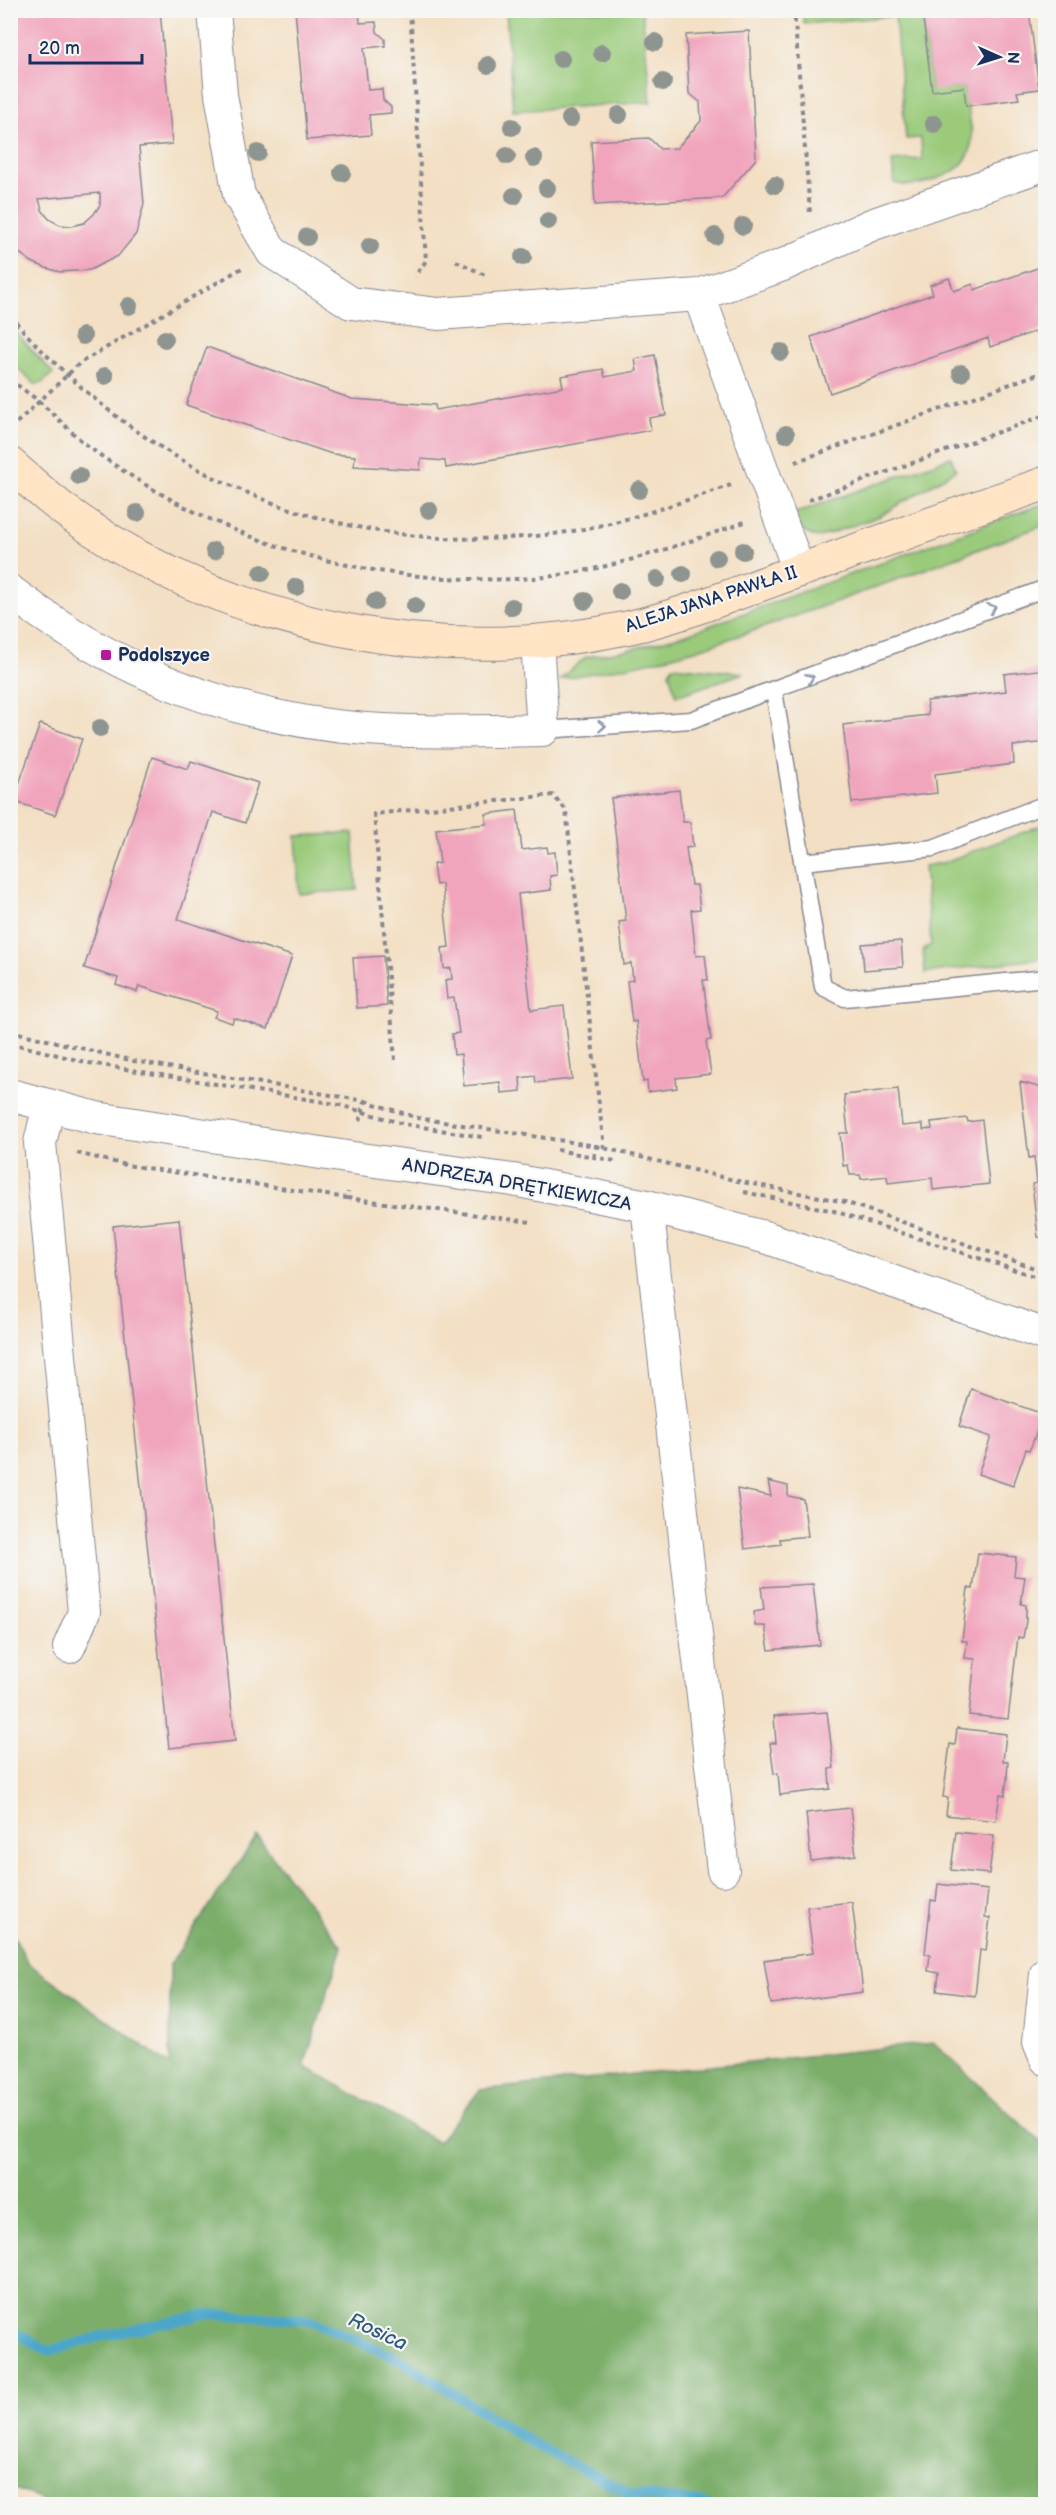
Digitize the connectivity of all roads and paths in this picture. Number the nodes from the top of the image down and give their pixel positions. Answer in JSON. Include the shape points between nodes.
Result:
{"nodes":[{"id":1,"x":214,"y":10,"type":"edge"},
{"id":2,"x":410,"y":10,"type":"edge"},
{"id":3,"x":794,"y":10,"type":"edge"},
{"id":4,"x":1046,"y":164,"type":"edge"},
{"id":5,"x":811,"y":216,"type":"dead end"},
{"id":6,"x":272,"y":252,"type":"junction"},
{"id":7,"x":456,"y":261,"type":"dead end"},
{"id":8,"x":492,"y":278,"type":"dead end"},
{"id":9,"x":409,"y":284,"type":"dead end"},
{"id":10,"x":699,"y":295,"type":"junction"},
{"id":11,"x":10,"y":315,"type":"edge"},
{"id":12,"x":1046,"y":371,"type":"edge"},
{"id":13,"x":67,"y":374,"type":"junction"},
{"id":14,"x":10,"y":379,"type":"edge"},
{"id":15,"x":38,"y":401,"type":"junction"},
{"id":16,"x":1046,"y":415,"type":"edge"},
{"id":17,"x":10,"y":429,"type":"edge"},
{"id":18,"x":10,"y":464,"type":"edge"},
{"id":19,"x":764,"y":473,"type":"junction"},
{"id":20,"x":1046,"y":483,"type":"edge"},
{"id":21,"x":777,"y":512,"type":"junction"},
{"id":22,"x":799,"y":571,"type":"junction"},
{"id":23,"x":1046,"y":588,"type":"edge"},
{"id":24,"x":10,"y":591,"type":"edge"},
{"id":25,"x":537,"y":642,"type":"junction"},
{"id":26,"x":774,"y":692,"type":"junction"},
{"id":27,"x":543,"y":730,"type":"junction"},
{"id":28,"x":1046,"y":804,"type":"edge"},
{"id":29,"x":802,"y":862,"type":"junction"},
{"id":30,"x":1046,"y":978,"type":"edge"},
{"id":31,"x":10,"y":1031,"type":"edge"},
{"id":32,"x":10,"y":1039,"type":"edge"},
{"id":33,"x":395,"y":1059,"type":"dead end"},
{"id":34,"x":10,"y":1095,"type":"edge"},
{"id":35,"x":49,"y":1105,"type":"junction"},
{"id":36,"x":596,"y":1146,"type":"dead end"},
{"id":37,"x":604,"y":1148,"type":"junction"},
{"id":38,"x":647,"y":1206,"type":"junction"},
{"id":39,"x":1046,"y":1272,"type":"edge"},
{"id":40,"x":1046,"y":1335,"type":"edge"},
{"id":41,"x":69,"y":1647,"type":"dead end"},
{"id":42,"x":723,"y":1870,"type":"dead end"},
{"id":43,"x":1046,"y":1974,"type":"edge"},
{"id":44,"x":1046,"y":2059,"type":"edge"}],
"edges":[{"from":1,"to":6,"type":"street","via":[[221,95],[239,195]]},
{"from":2,"to":9,"type":"path","via":[[426,261]]},
{"from":3,"to":5,"type":"path"},
{"from":4,"to":10,"type":"street","via":[[871,225],[783,265]]},
{"from":6,"to":10,"type":"street","via":[[351,303],[438,314]]},
{"from":6,"to":13,"type":"path"},
{"from":7,"to":8,"type":"path"},
{"from":10,"to":19,"type":"street"},
{"from":11,"to":13,"type":"path"},
{"from":12,"to":19,"type":"path"},
{"from":13,"to":15,"type":"path"},
{"from":13,"to":19,"type":"path","via":[[116,417],[207,476],[298,513],[361,528],[451,539],[554,534],[645,515]]},
{"from":14,"to":15,"type":"path"},
{"from":15,"to":17,"type":"path"},
{"from":15,"to":21,"type":"path","via":[[98,454],[219,525],[308,556],[380,572],[489,579],[571,573],[671,548]]},
{"from":16,"to":21,"type":"path"},
{"from":18,"to":25,"type":"street","name":"ALEJA JANA PAWŁA II","via":[[70,514],[140,558],[218,594],[278,614],[395,639]]},
{"from":19,"to":21,"type":"street"},
{"from":20,"to":22,"type":"street","name":"ALEJA JANA PAWŁA II"},
{"from":21,"to":22,"type":"street"},
{"from":22,"to":25,"type":"street","name":"ALEJA JANA PAWŁA II","via":[[632,626]]},
{"from":26,"to":23,"type":"lane","one_way":true},
{"from":24,"to":27,"type":"street","via":[[46,619],[106,655],[186,691],[243,710],[366,729]]},
{"from":25,"to":27,"type":"street"},
{"from":27,"to":26,"type":"lane","one_way":true,"via":[[691,720]]},
{"from":26,"to":29,"type":"lane"},
{"from":28,"to":29,"type":"lane","via":[[933,848]]},
{"from":29,"to":30,"type":"lane","via":[[823,987],[844,998]]},
{"from":31,"to":32,"type":"path"},
{"from":33,"to":37,"type":"path","via":[[374,814],[552,795],[566,810]]},
{"from":34,"to":35,"type":"street","name":"ANDRZEJA DRĘTKIEWICZA"},
{"from":35,"to":38,"type":"street","name":"ANDRZEJA DRĘTKIEWICZA","via":[[96,1118],[513,1180]]},
{"from":35,"to":41,"type":"street","via":[[40,1143],[84,1612]]},
{"from":36,"to":37,"type":"path"},
{"from":37,"to":39,"type":"path","via":[[741,1182],[845,1202]]},
{"from":38,"to":40,"type":"street","name":"ANDRZEJA DRĘTKIEWICZA","via":[[768,1238]]},
{"from":38,"to":42,"type":"street"},
{"from":43,"to":44,"type":"street","via":[[1039,2042]]}]}
